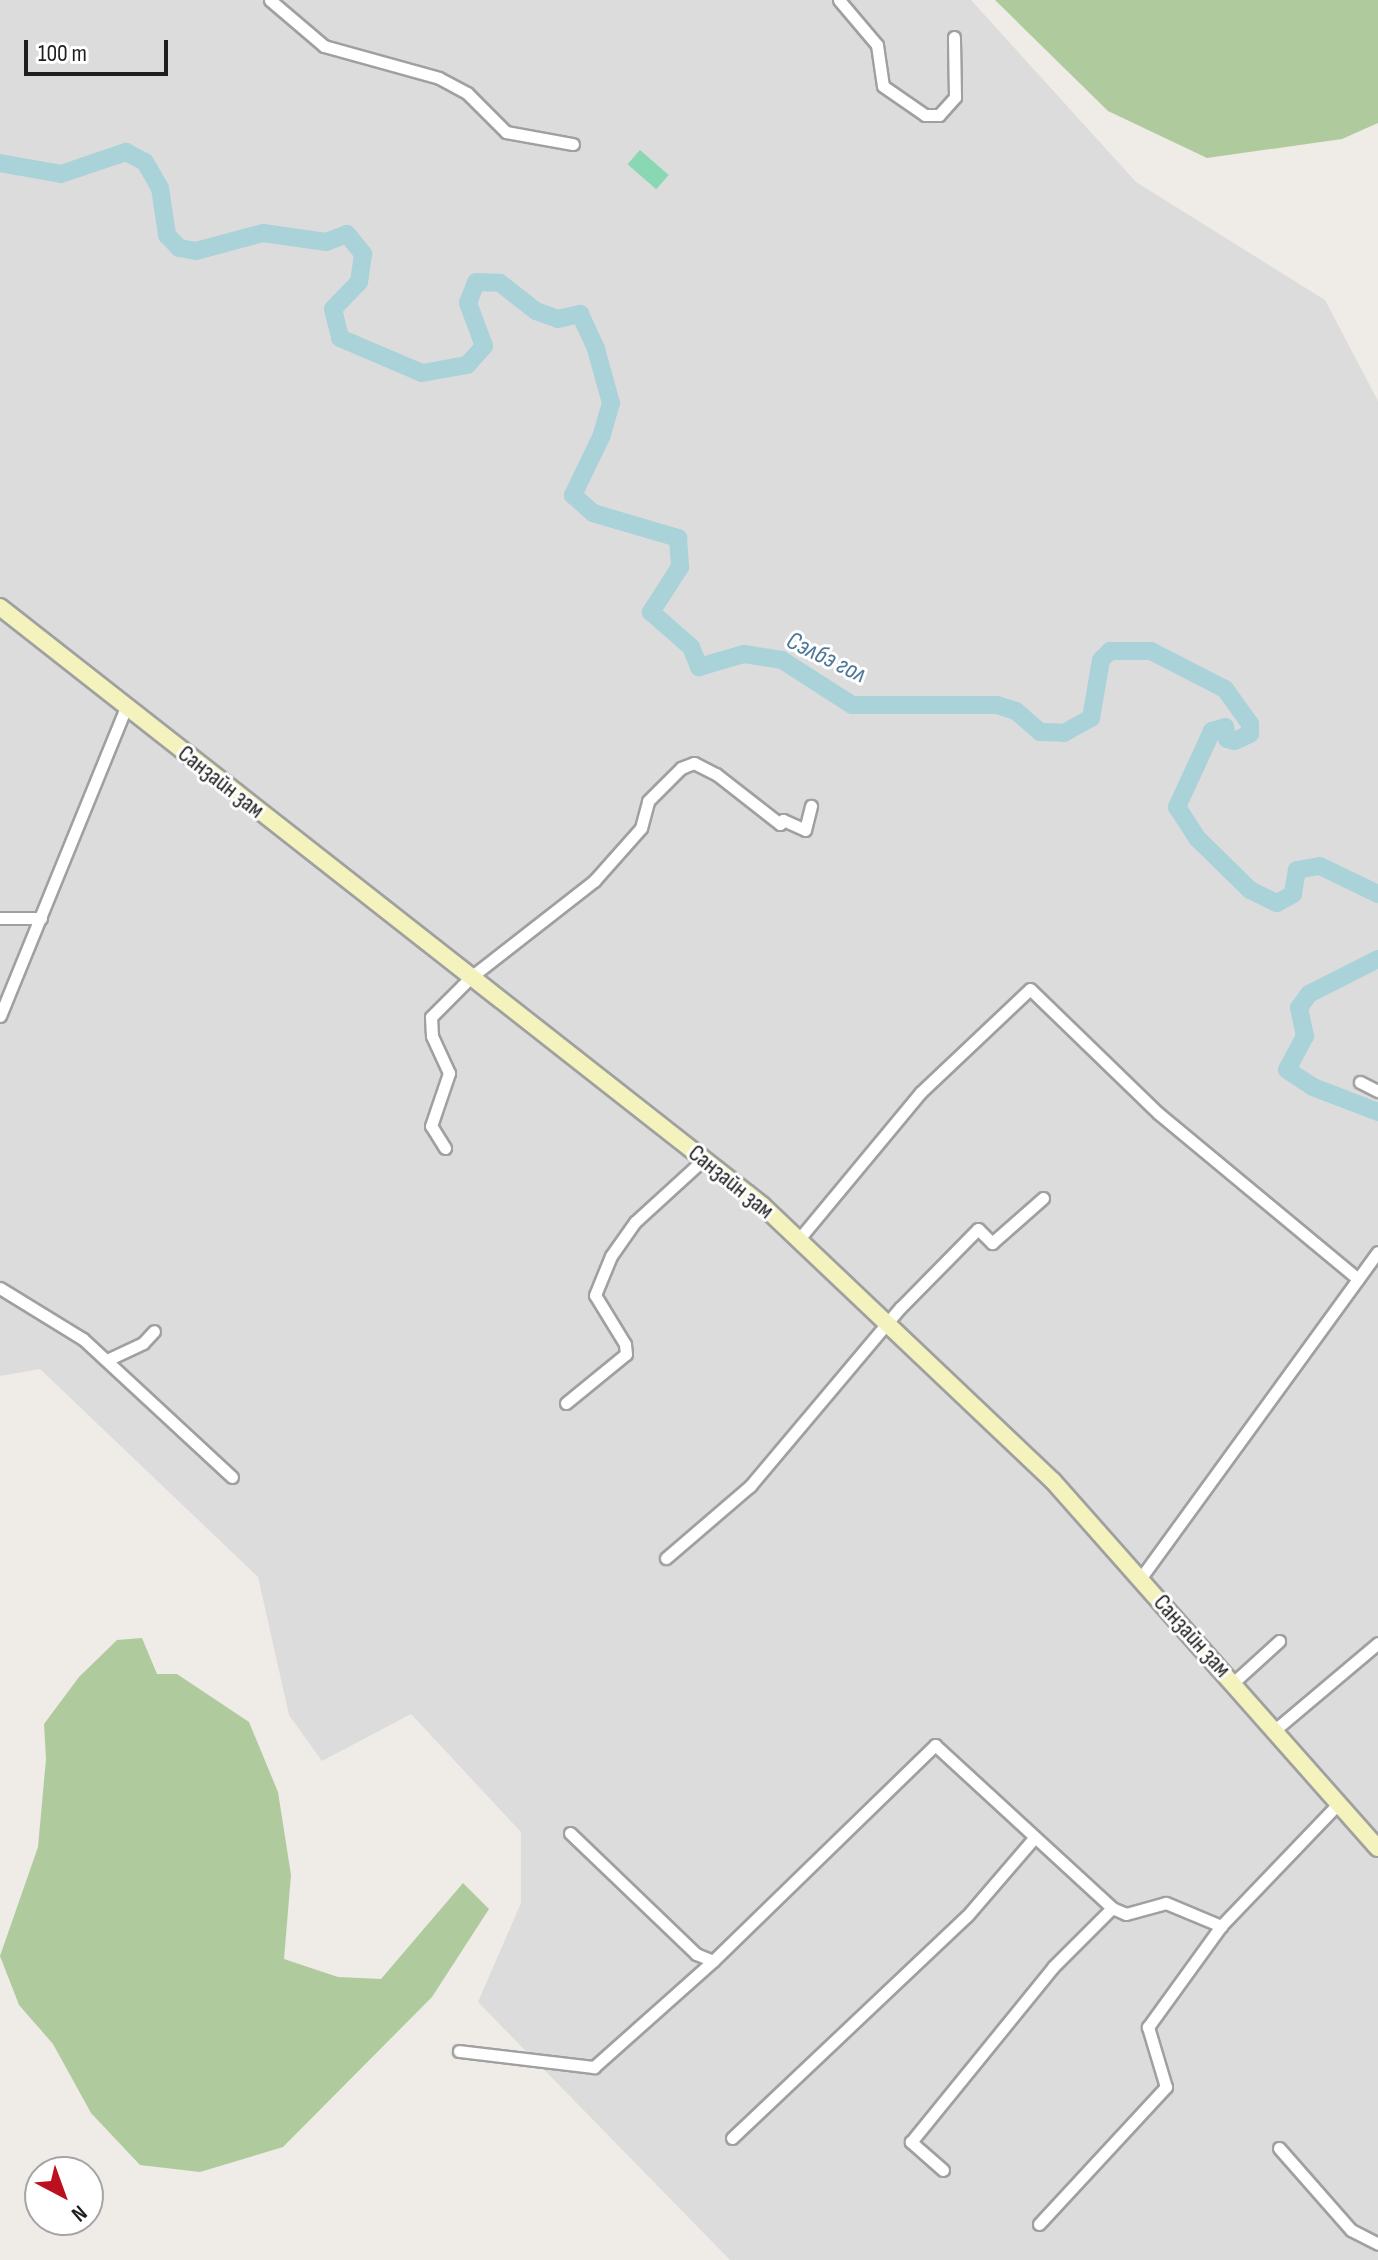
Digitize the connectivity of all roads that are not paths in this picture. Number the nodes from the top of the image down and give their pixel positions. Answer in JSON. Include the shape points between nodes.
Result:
{"nodes":[{"id":1,"x":270,"y":0,"type":"edge"},
{"id":2,"x":839,"y":0,"type":"edge"},
{"id":3,"x":954,"y":37,"type":"dead end"},
{"id":4,"x":573,"y":144,"type":"dead end"},
{"id":5,"x":0,"y":607,"type":"edge"},
{"id":6,"x":126,"y":707,"type":"junction"},
{"id":7,"x":811,"y":806,"type":"dead end"},
{"id":8,"x":0,"y":918,"type":"edge"},
{"id":9,"x":41,"y":918,"type":"junction"},
{"id":10,"x":471,"y":977,"type":"junction"},
{"id":11,"x":0,"y":1016,"type":"edge"},
{"id":12,"x":1360,"y":1082,"type":"dead end"},
{"id":13,"x":1378,"y":1091,"type":"edge"},
{"id":14,"x":445,"y":1148,"type":"dead end"},
{"id":15,"x":704,"y":1159,"type":"junction"},
{"id":16,"x":1043,"y":1198,"type":"dead end"},
{"id":17,"x":799,"y":1239,"type":"junction"},
{"id":18,"x":1378,"y":1252,"type":"edge"},
{"id":19,"x":1358,"y":1279,"type":"junction"},
{"id":20,"x":0,"y":1288,"type":"edge"},
{"id":21,"x":889,"y":1325,"type":"junction"},
{"id":22,"x":154,"y":1331,"type":"dead end"},
{"id":23,"x":107,"y":1360,"type":"junction"},
{"id":24,"x":566,"y":1403,"type":"dead end"},
{"id":25,"x":232,"y":1477,"type":"dead end"},
{"id":26,"x":666,"y":1558,"type":"dead end"},
{"id":27,"x":1140,"y":1579,"type":"junction"},
{"id":28,"x":1279,"y":1641,"type":"dead end"},
{"id":29,"x":1378,"y":1643,"type":"edge"},
{"id":30,"x":1234,"y":1682,"type":"junction"},
{"id":31,"x":1276,"y":1729,"type":"junction"},
{"id":32,"x":1339,"y":1803,"type":"junction"},
{"id":33,"x":570,"y":1833,"type":"dead end"},
{"id":34,"x":1035,"y":1837,"type":"junction"},
{"id":35,"x":1378,"y":1848,"type":"edge"},
{"id":36,"x":1112,"y":1908,"type":"junction"},
{"id":37,"x":1221,"y":1926,"type":"junction"},
{"id":38,"x":713,"y":1961,"type":"junction"},
{"id":39,"x":459,"y":2051,"type":"dead end"},
{"id":40,"x":732,"y":2138,"type":"dead end"},
{"id":41,"x":1279,"y":2148,"type":"dead end"},
{"id":42,"x":943,"y":2170,"type":"dead end"},
{"id":43,"x":1039,"y":2224,"type":"dead end"},
{"id":44,"x":1378,"y":2244,"type":"edge"}],
"edges":[{"from":1,"to":4,"type":"street","via":[[324,46],[439,78],[467,93],[506,132]]},
{"from":2,"to":3,"type":"street","via":[[877,45],[883,86],[925,115],[939,115],[955,97]]},
{"from":5,"to":6,"type":"main road","name":"Санзайн зам"},
{"from":6,"to":9,"type":"street"},
{"from":6,"to":10,"type":"main road","name":"Санзайн зам"},
{"from":7,"to":10,"type":"street","via":[[805,830],[783,820],[780,824],[716,774],[687,764],[648,801],[641,828],[594,881]]},
{"from":8,"to":9,"type":"street"},
{"from":9,"to":11,"type":"street"},
{"from":10,"to":14,"type":"street","via":[[431,1017],[432,1036],[449,1073],[431,1126]]},
{"from":10,"to":15,"type":"main road","name":"Санзайн зам"},
{"from":12,"to":13,"type":"street"},
{"from":15,"to":17,"type":"main road","name":"Санзайн зам"},
{"from":15,"to":24,"type":"street","via":[[635,1222],[611,1256],[595,1295],[626,1354]]},
{"from":16,"to":21,"type":"street","via":[[992,1243],[978,1229]]},
{"from":17,"to":19,"type":"street","via":[[920,1093],[1030,989],[1158,1113]]},
{"from":17,"to":21,"type":"main road","name":"Санзайн зам"},
{"from":18,"to":19,"type":"street"},
{"from":19,"to":27,"type":"street"},
{"from":20,"to":23,"type":"street","via":[[83,1339]]},
{"from":21,"to":26,"type":"street","via":[[750,1486]]},
{"from":21,"to":27,"type":"main road","name":"Санзайн зам","via":[[1053,1481]]},
{"from":22,"to":23,"type":"street","via":[[143,1343]]},
{"from":23,"to":25,"type":"street"},
{"from":27,"to":30,"type":"main road","name":"Санзайн зам"},
{"from":28,"to":30,"type":"street"},
{"from":29,"to":31,"type":"street"},
{"from":30,"to":31,"type":"main road","name":"Санзайн зам"},
{"from":31,"to":32,"type":"main road","name":"Санзайн зам"},
{"from":32,"to":35,"type":"main road","name":"Санзайн зам"},
{"from":32,"to":37,"type":"street"},
{"from":33,"to":38,"type":"street","via":[[696,1954]]},
{"from":34,"to":36,"type":"street"},
{"from":34,"to":38,"type":"street","via":[[935,1745]]},
{"from":34,"to":40,"type":"street","via":[[967,1916]]},
{"from":36,"to":37,"type":"street","via":[[1126,1914],[1166,1903]]},
{"from":36,"to":42,"type":"street","via":[[1053,1967],[911,2142]]},
{"from":37,"to":43,"type":"street","via":[[1148,2027],[1166,2087]]},
{"from":38,"to":39,"type":"street","via":[[594,2067]]},
{"from":41,"to":44,"type":"street","via":[[1351,2230]]}]}
